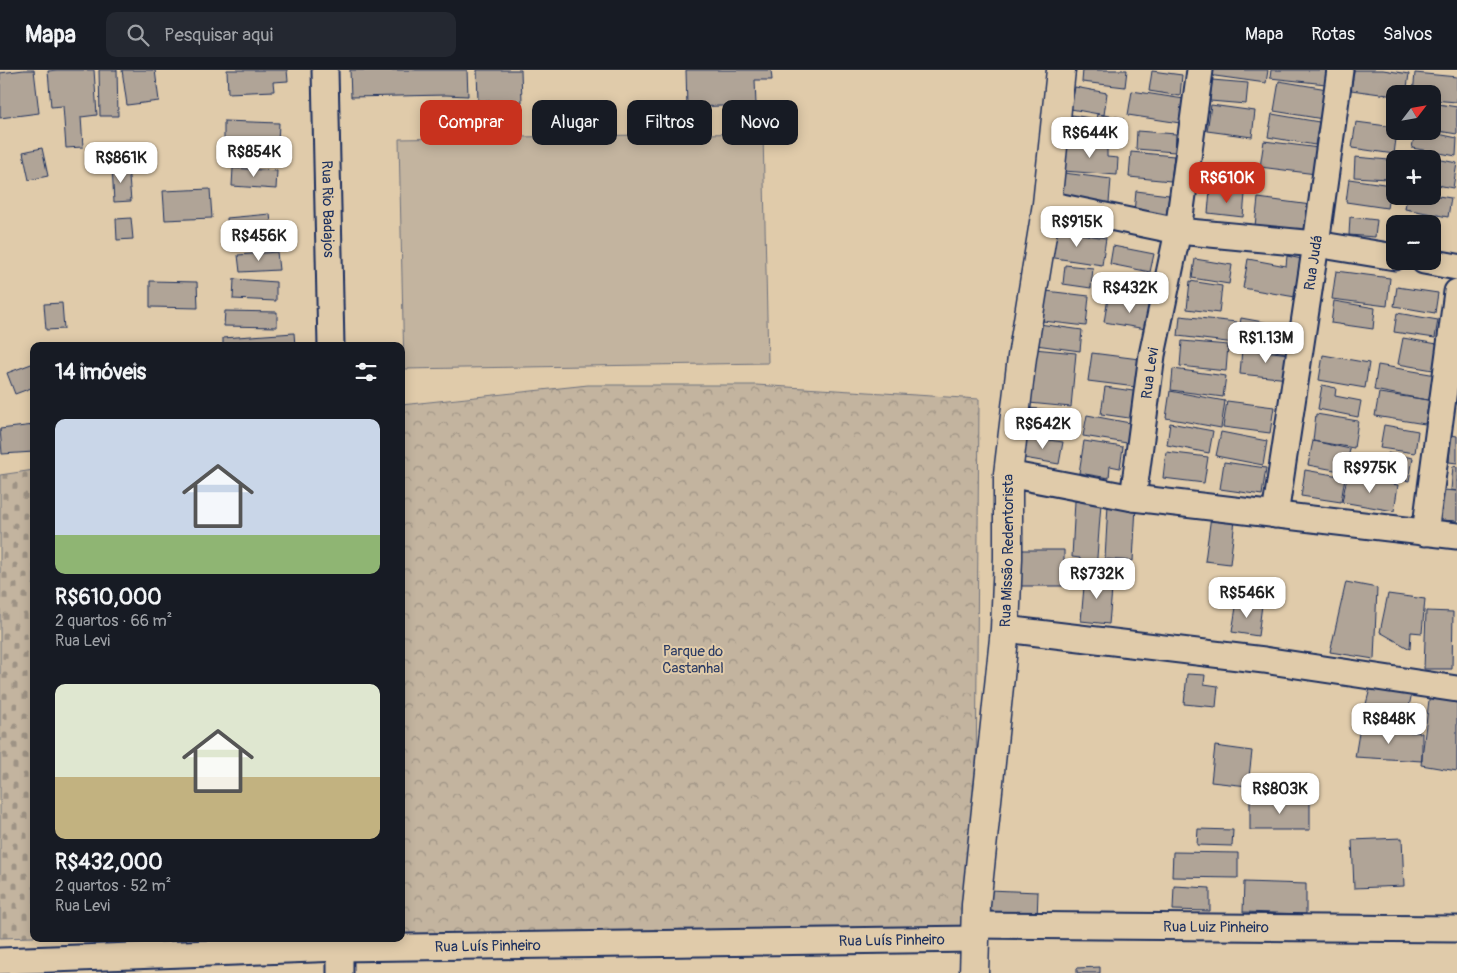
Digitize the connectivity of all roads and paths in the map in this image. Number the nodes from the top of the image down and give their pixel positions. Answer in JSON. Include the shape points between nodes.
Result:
{"nodes":[{"id":1,"x":324,"y":70,"type":"edge"},
{"id":2,"x":1061,"y":70,"type":"edge"},
{"id":3,"x":1200,"y":70,"type":"edge"},
{"id":4,"x":1340,"y":70,"type":"edge"},
{"id":5,"x":1047,"y":204,"type":"junction"},
{"id":6,"x":1178,"y":231,"type":"junction"},
{"id":7,"x":1316,"y":244,"type":"junction"},
{"id":8,"x":1386,"y":256,"type":"edge"},
{"id":9,"x":1441,"y":264,"type":"edge"},
{"id":10,"x":1457,"y":266,"type":"edge"},
{"id":11,"x":1457,"y":292,"type":"edge"},
{"id":12,"x":331,"y":342,"type":"edge"},
{"id":13,"x":1008,"y":474,"type":"junction"},
{"id":14,"x":1133,"y":498,"type":"junction"},
{"id":15,"x":1276,"y":516,"type":"junction"},
{"id":16,"x":1425,"y":533,"type":"junction"},
{"id":17,"x":1457,"y":536,"type":"edge"},
{"id":18,"x":1004,"y":629,"type":"junction"},
{"id":19,"x":1457,"y":689,"type":"edge"},
{"id":20,"x":1457,"y":929,"type":"edge"},
{"id":21,"x":975,"y":932,"type":"junction"},
{"id":22,"x":340,"y":944,"type":"edge"},
{"id":23,"x":0,"y":960,"type":"edge"},
{"id":24,"x":340,"y":973,"type":"edge"},
{"id":25,"x":974,"y":973,"type":"edge"}],
"edges":[{"from":1,"to":12,"type":"street","name":"Rua Rio Badajos"},
{"from":2,"to":5,"type":"street","name":"Rua Missão Redentorista"},
{"from":3,"to":6,"type":"street","name":"Rua Levi"},
{"from":4,"to":7,"type":"street","name":"Rua Judá"},
{"from":5,"to":6,"type":"street"},
{"from":5,"to":13,"type":"street","name":"Rua Missão Redentorista","via":[[1022,357]]},
{"from":6,"to":7,"type":"street"},
{"from":6,"to":14,"type":"street","name":"Rua Levi","via":[[1152,354]]},
{"from":7,"to":8,"type":"street"},
{"from":7,"to":15,"type":"street","name":"Rua Judá"},
{"from":9,"to":10,"type":"street"},
{"from":11,"to":16,"type":"street"},
{"from":13,"to":14,"type":"street"},
{"from":13,"to":18,"type":"street","name":"Rua Missão Redentorista"},
{"from":14,"to":15,"type":"street"},
{"from":15,"to":16,"type":"street"},
{"from":16,"to":17,"type":"street"},
{"from":18,"to":19,"type":"street","via":[[1264,660]]},
{"from":18,"to":21,"type":"street","name":"Rua Missão Redentorista"},
{"from":20,"to":21,"type":"street","name":"Rua Luiz Pinheiro"},
{"from":21,"to":22,"type":"street","name":"Rua Luís Pinheiro"},
{"from":21,"to":25,"type":"street","name":"Rua Missão Redentorista"},
{"from":22,"to":23,"type":"street","name":"Rua Luís Pinheiro"},
{"from":22,"to":24,"type":"street"}]}
